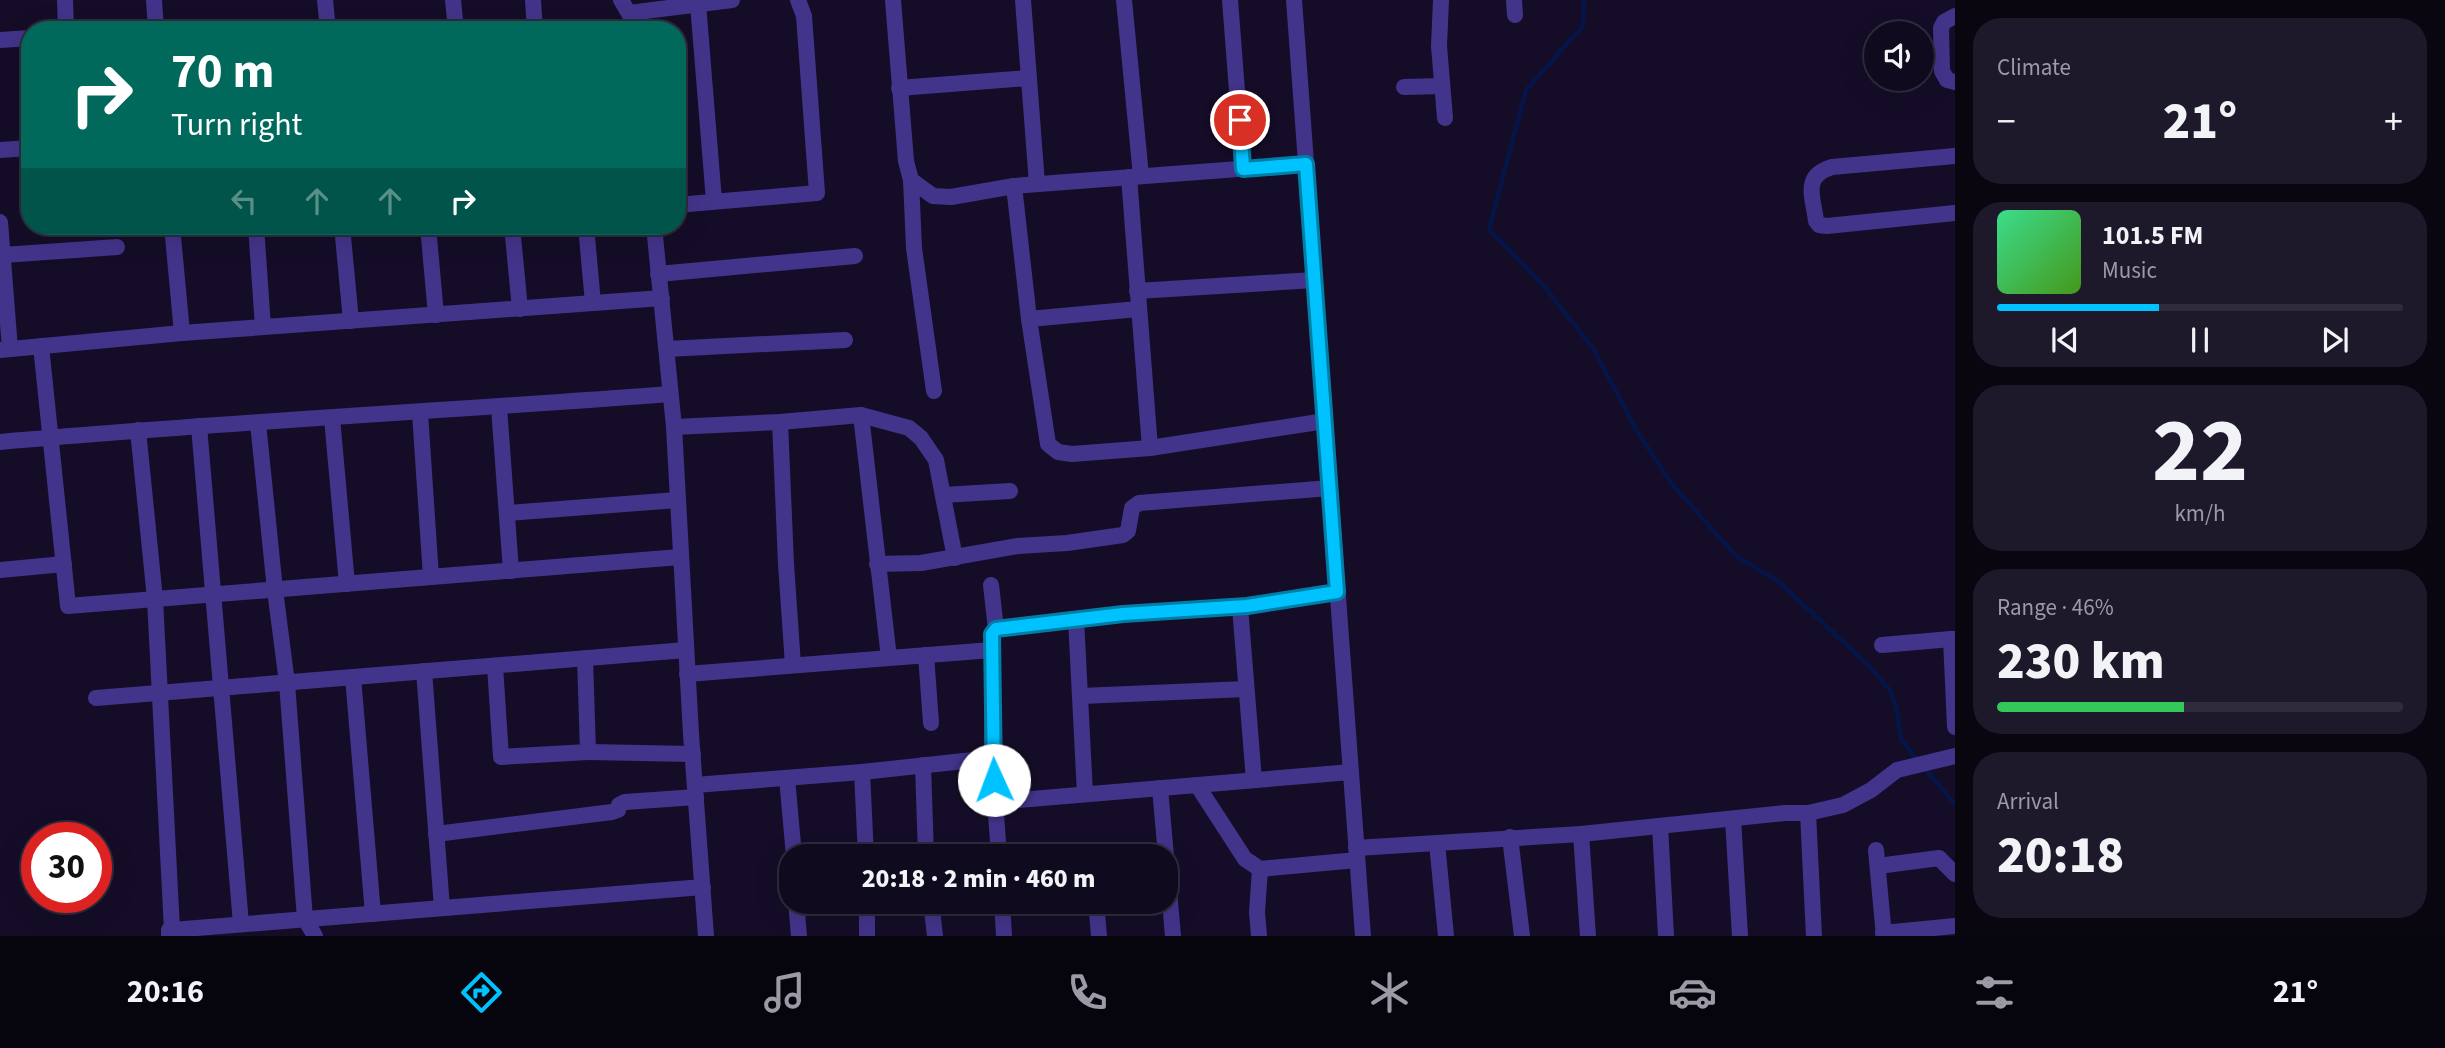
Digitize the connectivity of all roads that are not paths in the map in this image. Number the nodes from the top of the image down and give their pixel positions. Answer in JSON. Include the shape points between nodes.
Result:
{"nodes":[{"id":1,"x":65,"y":0,"type":"edge"},
{"id":2,"x":154,"y":0,"type":"edge"},
{"id":3,"x":325,"y":0,"type":"edge"},
{"id":4,"x":453,"y":0,"type":"edge"},
{"id":5,"x":533,"y":0,"type":"edge"},
{"id":6,"x":732,"y":0,"type":"edge"},
{"id":7,"x":798,"y":0,"type":"edge"},
{"id":8,"x":893,"y":0,"type":"edge"},
{"id":9,"x":1023,"y":0,"type":"edge"},
{"id":10,"x":1124,"y":0,"type":"edge"},
{"id":11,"x":1230,"y":0,"type":"edge"},
{"id":12,"x":1294,"y":0,"type":"edge"},
{"id":13,"x":1441,"y":0,"type":"edge"},
{"id":14,"x":698,"y":4,"type":"junction"},
{"id":15,"x":630,"y":6,"type":"edge"},
{"id":16,"x":1955,"y":16,"type":"edge"},
{"id":17,"x":66,"y":21,"type":"edge"},
{"id":18,"x":155,"y":21,"type":"edge"},
{"id":19,"x":327,"y":21,"type":"edge"},
{"id":20,"x":455,"y":21,"type":"edge"},
{"id":21,"x":534,"y":21,"type":"edge"},
{"id":22,"x":21,"y":39,"type":"edge"},
{"id":23,"x":0,"y":40,"type":"edge"},
{"id":24,"x":1029,"y":78,"type":"junction"},
{"id":25,"x":1955,"y":82,"type":"edge"},
{"id":26,"x":1442,"y":86,"type":"junction"},
{"id":27,"x":1404,"y":87,"type":"dead end"},
{"id":28,"x":899,"y":88,"type":"junction"},
{"id":29,"x":1445,"y":118,"type":"dead end"},
{"id":30,"x":21,"y":149,"type":"edge"},
{"id":31,"x":0,"y":150,"type":"edge"},
{"id":32,"x":1955,"y":156,"type":"edge"},
{"id":33,"x":1306,"y":164,"type":"junction"},
{"id":34,"x":1243,"y":169,"type":"junction"},
{"id":35,"x":1135,"y":177,"type":"junction"},
{"id":36,"x":911,"y":180,"type":"junction"},
{"id":37,"x":1037,"y":184,"type":"junction"},
{"id":38,"x":1014,"y":186,"type":"junction"},
{"id":39,"x":714,"y":201,"type":"junction"},
{"id":40,"x":686,"y":204,"type":"edge"},
{"id":41,"x":1955,"y":213,"type":"edge"},
{"id":42,"x":0,"y":222,"type":"edge"},
{"id":43,"x":173,"y":235,"type":"edge"},
{"id":44,"x":257,"y":235,"type":"edge"},
{"id":45,"x":343,"y":235,"type":"edge"},
{"id":46,"x":429,"y":235,"type":"edge"},
{"id":47,"x":513,"y":235,"type":"edge"},
{"id":48,"x":587,"y":235,"type":"edge"},
{"id":49,"x":655,"y":235,"type":"edge"},
{"id":50,"x":117,"y":247,"type":"dead end"},
{"id":51,"x":3,"y":255,"type":"junction"},
{"id":52,"x":855,"y":256,"type":"dead end"},
{"id":53,"x":659,"y":274,"type":"junction"},
{"id":54,"x":1314,"y":280,"type":"junction"},
{"id":55,"x":1137,"y":291,"type":"junction"},
{"id":56,"x":662,"y":298,"type":"junction"},
{"id":57,"x":593,"y":303,"type":"junction"},
{"id":58,"x":520,"y":309,"type":"junction"},
{"id":59,"x":1138,"y":309,"type":"junction"},
{"id":60,"x":436,"y":315,"type":"junction"},
{"id":61,"x":1028,"y":319,"type":"junction"},
{"id":62,"x":351,"y":321,"type":"junction"},
{"id":63,"x":263,"y":327,"type":"junction"},
{"id":64,"x":183,"y":333,"type":"junction"},
{"id":65,"x":845,"y":340,"type":"dead end"},
{"id":66,"x":41,"y":346,"type":"junction"},
{"id":67,"x":5,"y":349,"type":"edge"},
{"id":68,"x":667,"y":349,"type":"junction"},
{"id":69,"x":934,"y":391,"type":"dead end"},
{"id":70,"x":670,"y":394,"type":"junction"},
{"id":71,"x":499,"y":407,"type":"junction"},
{"id":72,"x":419,"y":412,"type":"junction"},
{"id":73,"x":861,"y":415,"type":"junction"},
{"id":74,"x":332,"y":418,"type":"junction"},
{"id":75,"x":1325,"y":421,"type":"junction"},
{"id":76,"x":780,"y":422,"type":"junction"},
{"id":77,"x":258,"y":423,"type":"junction"},
{"id":78,"x":199,"y":426,"type":"junction"},
{"id":79,"x":674,"y":427,"type":"junction"},
{"id":80,"x":138,"y":430,"type":"junction"},
{"id":81,"x":50,"y":437,"type":"junction"},
{"id":82,"x":0,"y":442,"type":"edge"},
{"id":83,"x":1150,"y":448,"type":"junction"},
{"id":84,"x":1330,"y":488,"type":"junction"},
{"id":85,"x":1010,"y":491,"type":"dead end"},
{"id":86,"x":943,"y":495,"type":"junction"},
{"id":87,"x":677,"y":500,"type":"junction"},
{"id":88,"x":507,"y":513,"type":"junction"},
{"id":89,"x":680,"y":557,"type":"junction"},
{"id":90,"x":955,"y":558,"type":"junction"},
{"id":91,"x":64,"y":564,"type":"junction"},
{"id":92,"x":877,"y":565,"type":"junction"},
{"id":93,"x":0,"y":570,"type":"edge"},
{"id":94,"x":511,"y":570,"type":"junction"},
{"id":95,"x":431,"y":577,"type":"junction"},
{"id":96,"x":347,"y":584,"type":"junction"},
{"id":97,"x":991,"y":585,"type":"dead end"},
{"id":98,"x":275,"y":590,"type":"junction"},
{"id":99,"x":1337,"y":592,"type":"junction"},
{"id":100,"x":214,"y":594,"type":"junction"},
{"id":101,"x":155,"y":599,"type":"junction"},
{"id":102,"x":1240,"y":607,"type":"junction"},
{"id":103,"x":1076,"y":619,"type":"junction"},
{"id":104,"x":996,"y":629,"type":"junction"},
{"id":105,"x":1953,"y":639,"type":"edge"},
{"id":106,"x":1882,"y":645,"type":"dead end"},
{"id":107,"x":686,"y":650,"type":"junction"},
{"id":108,"x":992,"y":650,"type":"junction"},
{"id":109,"x":926,"y":655,"type":"junction"},
{"id":110,"x":889,"y":657,"type":"junction"},
{"id":111,"x":585,"y":658,"type":"junction"},
{"id":112,"x":793,"y":665,"type":"junction"},
{"id":113,"x":495,"y":666,"type":"junction"},
{"id":114,"x":424,"y":671,"type":"junction"},
{"id":115,"x":687,"y":674,"type":"junction"},
{"id":116,"x":353,"y":677,"type":"junction"},
{"id":117,"x":287,"y":683,"type":"junction"},
{"id":118,"x":222,"y":688,"type":"junction"},
{"id":119,"x":1246,"y":689,"type":"junction"},
{"id":120,"x":160,"y":693,"type":"junction"},
{"id":121,"x":1081,"y":696,"type":"junction"},
{"id":122,"x":96,"y":698,"type":"dead end"},
{"id":123,"x":931,"y":723,"type":"dead end"},
{"id":124,"x":1955,"y":727,"type":"edge"},
{"id":125,"x":589,"y":752,"type":"junction"},
{"id":126,"x":692,"y":754,"type":"junction"},
{"id":127,"x":1955,"y":756,"type":"edge"},
{"id":128,"x":992,"y":758,"type":"junction"},
{"id":129,"x":923,"y":765,"type":"junction"},
{"id":130,"x":862,"y":772,"type":"junction"},
{"id":131,"x":1350,"y":772,"type":"junction"},
{"id":132,"x":787,"y":778,"type":"junction"},
{"id":133,"x":1254,"y":780,"type":"junction"},
{"id":134,"x":1197,"y":785,"type":"junction"},
{"id":135,"x":1160,"y":788,"type":"junction"},
{"id":136,"x":695,"y":791,"type":"junction"},
{"id":137,"x":1085,"y":794,"type":"junction"},
{"id":138,"x":995,"y":802,"type":"junction"},
{"id":139,"x":1808,"y":813,"type":"junction"},
{"id":140,"x":1733,"y":819,"type":"junction"},
{"id":141,"x":1660,"y":826,"type":"junction"},
{"id":142,"x":436,"y":834,"type":"junction"},
{"id":143,"x":1581,"y":834,"type":"junction"},
{"id":144,"x":1510,"y":837,"type":"junction"},
{"id":145,"x":793,"y":844,"type":"edge"},
{"id":146,"x":865,"y":844,"type":"edge"},
{"id":147,"x":926,"y":844,"type":"edge"},
{"id":148,"x":998,"y":844,"type":"edge"},
{"id":149,"x":1164,"y":844,"type":"edge"},
{"id":150,"x":1437,"y":844,"type":"junction"},
{"id":151,"x":1357,"y":854,"type":"junction"},
{"id":152,"x":1260,"y":869,"type":"junction"},
{"id":153,"x":1955,"y":874,"type":"edge"},
{"id":154,"x":703,"y":887,"type":"junction"},
{"id":155,"x":442,"y":908,"type":"junction"},
{"id":156,"x":373,"y":914,"type":"junction"},
{"id":157,"x":797,"y":914,"type":"edge"},
{"id":158,"x":867,"y":914,"type":"edge"},
{"id":159,"x":932,"y":914,"type":"edge"},
{"id":160,"x":1003,"y":914,"type":"edge"},
{"id":161,"x":1097,"y":914,"type":"edge"},
{"id":162,"x":1171,"y":914,"type":"edge"},
{"id":163,"x":305,"y":919,"type":"junction"},
{"id":164,"x":241,"y":924,"type":"junction"},
{"id":165,"x":1955,"y":926,"type":"edge"},
{"id":166,"x":171,"y":933,"type":"edge"},
{"id":167,"x":1883,"y":934,"type":"edge"},
{"id":168,"x":315,"y":936,"type":"edge"},
{"id":169,"x":706,"y":936,"type":"edge"},
{"id":170,"x":799,"y":936,"type":"edge"},
{"id":171,"x":867,"y":936,"type":"edge"},
{"id":172,"x":934,"y":936,"type":"edge"},
{"id":173,"x":1004,"y":936,"type":"edge"},
{"id":174,"x":1100,"y":936,"type":"edge"},
{"id":175,"x":1173,"y":936,"type":"edge"},
{"id":176,"x":1259,"y":936,"type":"edge"},
{"id":177,"x":1363,"y":936,"type":"edge"},
{"id":178,"x":1446,"y":936,"type":"edge"},
{"id":179,"x":1522,"y":936,"type":"edge"},
{"id":180,"x":1588,"y":936,"type":"edge"},
{"id":181,"x":1666,"y":936,"type":"edge"},
{"id":182,"x":1740,"y":936,"type":"edge"},
{"id":183,"x":1814,"y":936,"type":"edge"}],
"edges":[{"from":1,"to":17,"type":"street"},
{"from":2,"to":18,"type":"street"},
{"from":3,"to":19,"type":"street"},
{"from":4,"to":20,"type":"street"},
{"from":5,"to":21,"type":"street"},
{"from":6,"to":14,"type":"street"},
{"from":7,"to":39,"type":"street","via":[[804,16],[817,193]]},
{"from":8,"to":28,"type":"street"},
{"from":9,"to":24,"type":"street"},
{"from":10,"to":35,"type":"street"},
{"from":11,"to":34,"type":"street"},
{"from":12,"to":33,"type":"street"},
{"from":13,"to":26,"type":"street"},
{"from":14,"to":15,"type":"street"},
{"from":14,"to":39,"type":"street"},
{"from":16,"to":25,"type":"street","via":[[1941,28],[1942,71],[1947,80]]},
{"from":22,"to":23,"type":"street"},
{"from":24,"to":28,"type":"street"},
{"from":24,"to":37,"type":"street"},
{"from":26,"to":27,"type":"street"},
{"from":26,"to":29,"type":"street"},
{"from":28,"to":36,"type":"street"},
{"from":30,"to":31,"type":"street"},
{"from":32,"to":41,"type":"street","via":[[1832,167],[1819,170],[1811,183],[1819,225]]},
{"from":33,"to":34,"type":"street"},
{"from":33,"to":54,"type":"street"},
{"from":34,"to":35,"type":"street"},
{"from":35,"to":37,"type":"street"},
{"from":35,"to":55,"type":"street"},
{"from":36,"to":38,"type":"street","via":[[933,195],[951,197]]},
{"from":36,"to":69,"type":"street","via":[[914,248]]},
{"from":37,"to":38,"type":"street"},
{"from":38,"to":61,"type":"street"},
{"from":39,"to":40,"type":"street"},
{"from":42,"to":51,"type":"street"},
{"from":43,"to":64,"type":"street"},
{"from":44,"to":63,"type":"street"},
{"from":45,"to":62,"type":"street"},
{"from":46,"to":60,"type":"street"},
{"from":47,"to":58,"type":"street"},
{"from":48,"to":57,"type":"street"},
{"from":49,"to":53,"type":"street"},
{"from":50,"to":51,"type":"street"},
{"from":51,"to":67,"type":"street"},
{"from":52,"to":53,"type":"street"},
{"from":53,"to":56,"type":"street"},
{"from":54,"to":55,"type":"street"},
{"from":54,"to":75,"type":"street"},
{"from":55,"to":59,"type":"street"},
{"from":56,"to":57,"type":"street"},
{"from":56,"to":68,"type":"street"},
{"from":57,"to":58,"type":"street"},
{"from":58,"to":60,"type":"street"},
{"from":59,"to":61,"type":"street"},
{"from":59,"to":83,"type":"street"},
{"from":60,"to":62,"type":"street"},
{"from":61,"to":83,"type":"street","via":[[1048,444],[1058,452],[1072,454]]},
{"from":62,"to":63,"type":"street"},
{"from":63,"to":64,"type":"street"},
{"from":64,"to":66,"type":"street"},
{"from":65,"to":68,"type":"street"},
{"from":66,"to":67,"type":"street"},
{"from":66,"to":81,"type":"street"},
{"from":68,"to":70,"type":"street"},
{"from":70,"to":71,"type":"street"},
{"from":70,"to":79,"type":"street"},
{"from":71,"to":72,"type":"street"},
{"from":71,"to":88,"type":"street"},
{"from":72,"to":74,"type":"street"},
{"from":72,"to":95,"type":"street"},
{"from":73,"to":76,"type":"street"},
{"from":73,"to":86,"type":"street","via":[[909,428],[921,438],[936,460]]},
{"from":73,"to":92,"type":"street"},
{"from":74,"to":77,"type":"street"},
{"from":74,"to":96,"type":"street"},
{"from":75,"to":83,"type":"street"},
{"from":75,"to":84,"type":"street"},
{"from":76,"to":79,"type":"street"},
{"from":76,"to":112,"type":"street"},
{"from":77,"to":78,"type":"street"},
{"from":77,"to":98,"type":"street"},
{"from":78,"to":80,"type":"street"},
{"from":78,"to":100,"type":"street"},
{"from":79,"to":87,"type":"street"},
{"from":80,"to":81,"type":"street"},
{"from":80,"to":101,"type":"street"},
{"from":81,"to":82,"type":"street"},
{"from":81,"to":91,"type":"street"},
{"from":84,"to":90,"type":"street","via":[[1139,503],[1132,508],[1123,536],[1018,546]]},
{"from":84,"to":99,"type":"street"},
{"from":85,"to":86,"type":"street"},
{"from":86,"to":90,"type":"street"},
{"from":87,"to":88,"type":"street"},
{"from":87,"to":89,"type":"street"},
{"from":88,"to":94,"type":"street"},
{"from":89,"to":94,"type":"street"},
{"from":89,"to":107,"type":"street"},
{"from":90,"to":92,"type":"street"},
{"from":91,"to":93,"type":"street"},
{"from":91,"to":101,"type":"street","via":[[68,606]]},
{"from":92,"to":110,"type":"street"},
{"from":94,"to":95,"type":"street"},
{"from":95,"to":96,"type":"street"},
{"from":96,"to":98,"type":"street"},
{"from":97,"to":104,"type":"street"},
{"from":98,"to":100,"type":"street"},
{"from":98,"to":117,"type":"street"},
{"from":99,"to":102,"type":"street"},
{"from":99,"to":131,"type":"street"},
{"from":100,"to":101,"type":"street"},
{"from":100,"to":118,"type":"street"},
{"from":101,"to":120,"type":"street"},
{"from":102,"to":103,"type":"street"},
{"from":102,"to":119,"type":"street"},
{"from":103,"to":104,"type":"street"},
{"from":103,"to":121,"type":"street"},
{"from":104,"to":108,"type":"street"},
{"from":105,"to":106,"type":"street"},
{"from":105,"to":124,"type":"street"},
{"from":107,"to":111,"type":"street"},
{"from":107,"to":115,"type":"street"},
{"from":108,"to":109,"type":"street"},
{"from":108,"to":128,"type":"street"},
{"from":109,"to":110,"type":"street"},
{"from":109,"to":123,"type":"street"},
{"from":110,"to":112,"type":"street"},
{"from":111,"to":113,"type":"street"},
{"from":111,"to":125,"type":"street"},
{"from":112,"to":115,"type":"street"},
{"from":113,"to":114,"type":"street"},
{"from":113,"to":125,"type":"street","via":[[501,757]]},
{"from":114,"to":116,"type":"street"},
{"from":114,"to":142,"type":"street"},
{"from":115,"to":126,"type":"street"},
{"from":116,"to":117,"type":"street"},
{"from":116,"to":156,"type":"street"},
{"from":117,"to":118,"type":"street"},
{"from":117,"to":163,"type":"street"},
{"from":118,"to":120,"type":"street"},
{"from":118,"to":164,"type":"street"},
{"from":119,"to":121,"type":"street"},
{"from":119,"to":133,"type":"street"},
{"from":120,"to":122,"type":"street"},
{"from":120,"to":166,"type":"street"},
{"from":121,"to":137,"type":"street"},
{"from":125,"to":126,"type":"street"},
{"from":126,"to":136,"type":"street"},
{"from":127,"to":139,"type":"street","via":[[1897,769],[1843,805]]},
{"from":128,"to":129,"type":"street"},
{"from":128,"to":138,"type":"street"},
{"from":129,"to":130,"type":"street"},
{"from":129,"to":147,"type":"street"},
{"from":130,"to":132,"type":"street"},
{"from":130,"to":146,"type":"street"},
{"from":131,"to":133,"type":"street"},
{"from":131,"to":151,"type":"street"},
{"from":132,"to":136,"type":"street"},
{"from":132,"to":145,"type":"street"},
{"from":133,"to":134,"type":"street"},
{"from":134,"to":135,"type":"street"},
{"from":134,"to":152,"type":"street","via":[[1245,859]]},
{"from":135,"to":137,"type":"street"},
{"from":135,"to":149,"type":"street"},
{"from":136,"to":142,"type":"street","via":[[625,802],[612,812]]},
{"from":136,"to":154,"type":"street"},
{"from":137,"to":138,"type":"street"},
{"from":138,"to":148,"type":"street"},
{"from":139,"to":140,"type":"street"},
{"from":139,"to":183,"type":"street"},
{"from":140,"to":141,"type":"street"},
{"from":140,"to":182,"type":"street"},
{"from":141,"to":143,"type":"street"},
{"from":141,"to":181,"type":"street"},
{"from":142,"to":155,"type":"street"},
{"from":143,"to":144,"type":"street"},
{"from":143,"to":180,"type":"street"},
{"from":144,"to":150,"type":"street"},
{"from":144,"to":179,"type":"street"},
{"from":150,"to":151,"type":"street"},
{"from":150,"to":178,"type":"street"},
{"from":151,"to":152,"type":"street"},
{"from":151,"to":177,"type":"street"},
{"from":152,"to":176,"type":"street"},
{"from":153,"to":167,"type":"street","via":[[1939,858],[1877,858]]},
{"from":154,"to":155,"type":"street"},
{"from":154,"to":169,"type":"street"},
{"from":155,"to":156,"type":"street"},
{"from":156,"to":163,"type":"street"},
{"from":157,"to":170,"type":"street"},
{"from":158,"to":171,"type":"street"},
{"from":159,"to":172,"type":"street"},
{"from":160,"to":173,"type":"street"},
{"from":161,"to":174,"type":"street"},
{"from":162,"to":175,"type":"street"},
{"from":163,"to":164,"type":"street"},
{"from":163,"to":168,"type":"street"},
{"from":164,"to":166,"type":"street"},
{"from":165,"to":167,"type":"street"}]}
